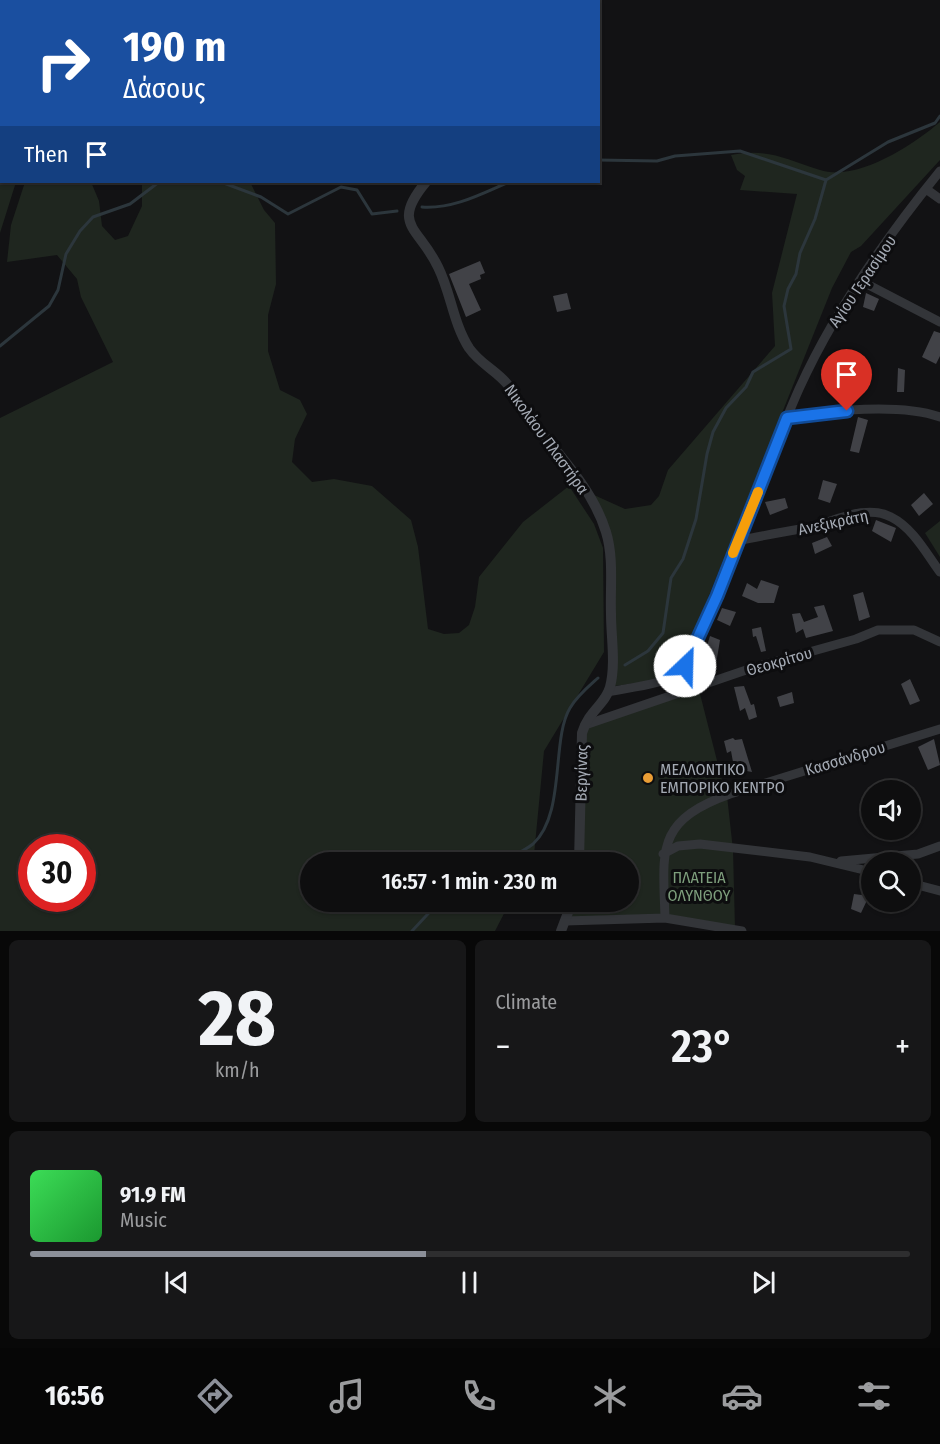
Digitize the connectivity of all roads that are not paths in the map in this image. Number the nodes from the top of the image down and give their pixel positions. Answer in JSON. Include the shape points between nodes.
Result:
{"nodes":[{"id":1,"x":940,"y":171,"type":"edge"},
{"id":2,"x":425,"y":183,"type":"edge"},
{"id":3,"x":940,"y":185,"type":"edge"},
{"id":4,"x":926,"y":189,"type":"junction"},
{"id":5,"x":940,"y":199,"type":"edge"},
{"id":6,"x":861,"y":281,"type":"junction"},
{"id":7,"x":940,"y":322,"type":"edge"},
{"id":8,"x":940,"y":417,"type":"edge"},
{"id":9,"x":787,"y":418,"type":"junction"},
{"id":10,"x":737,"y":541,"type":"junction"},
{"id":11,"x":940,"y":572,"type":"edge"},
{"id":12,"x":940,"y":642,"type":"edge"},
{"id":13,"x":608,"y":692,"type":"junction"},
{"id":14,"x":585,"y":725,"type":"junction"},
{"id":15,"x":940,"y":729,"type":"edge"},
{"id":16,"x":940,"y":846,"type":"edge"},
{"id":17,"x":579,"y":852,"type":"edge"},
{"id":18,"x":663,"y":854,"type":"junction"},
{"id":19,"x":835,"y":861,"type":"junction"},
{"id":20,"x":861,"y":869,"type":"edge"},
{"id":21,"x":921,"y":886,"type":"edge"},
{"id":22,"x":940,"y":891,"type":"edge"},
{"id":23,"x":665,"y":918,"type":"junction"},
{"id":24,"x":563,"y":926,"type":"edge"},
{"id":25,"x":742,"y":931,"type":"edge"}],
"edges":[{"from":1,"to":4,"type":"street","name":"Αγίου Γερασίμου"},
{"from":2,"to":13,"type":"street","name":"Νικολάου Πλαστήρα","via":[[410,200],[408,215],[441,271],[462,336],[480,361],[509,386],[524,411],[574,472],[605,529],[611,585],[612,672]]},
{"from":3,"to":4,"type":"street"},
{"from":4,"to":5,"type":"street"},
{"from":4,"to":6,"type":"street","name":"Αγίου Γερασίμου"},
{"from":6,"to":7,"type":"street"},
{"from":6,"to":9,"type":"street","name":"Αγίου Γερασίμου","via":[[820,346]]},
{"from":8,"to":9,"type":"street","via":[[887,410],[829,411]]},
{"from":9,"to":10,"type":"street","name":"Αγίου Γερασίμου"},
{"from":10,"to":11,"type":"street","name":"Ανεξικράτη","via":[[855,514],[878,513],[910,531]]},
{"from":10,"to":13,"type":"street","name":"Αγίου Γερασίμου","via":[[717,596],[682,670],[662,680]]},
{"from":12,"to":14,"type":"street","name":"Θεοκρίτου","via":[[914,630],[878,630]]},
{"from":13,"to":14,"type":"street","name":"Βεργίνας"},
{"from":14,"to":17,"type":"street","name":"Βεργίνας"},
{"from":15,"to":18,"type":"street","name":"Κασσάνδρου","via":[[714,800],[671,833]]},
{"from":16,"to":19,"type":"street","via":[[918,854]]},
{"from":18,"to":19,"type":"street","via":[[693,844]]},
{"from":18,"to":23,"type":"street","name":"Κασσάνδρου"},
{"from":19,"to":20,"type":"street"},
{"from":21,"to":22,"type":"street"},
{"from":23,"to":24,"type":"street"},
{"from":23,"to":25,"type":"street"}]}
